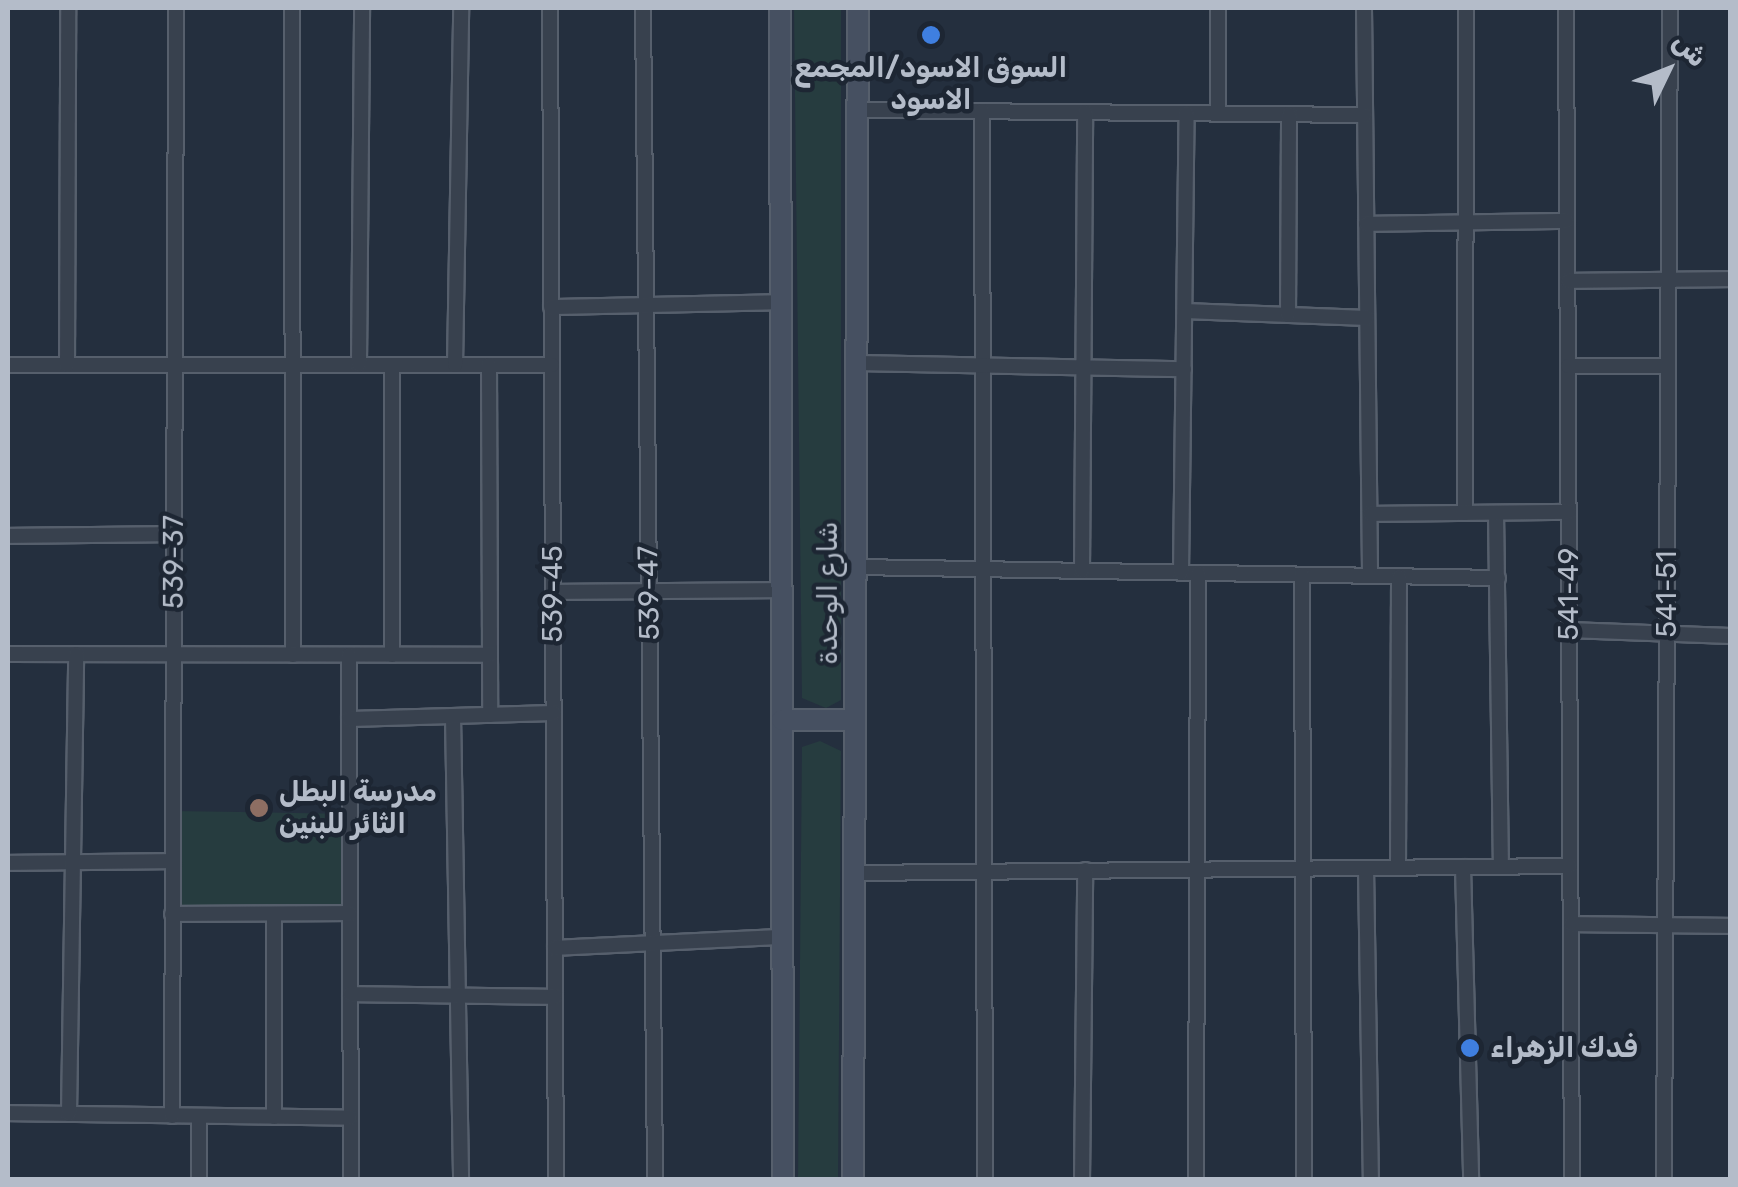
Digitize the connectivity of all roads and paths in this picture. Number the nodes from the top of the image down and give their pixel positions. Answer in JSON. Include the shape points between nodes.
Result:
{"nodes":[{"id":1,"x":68,"y":8,"type":"edge"},
{"id":2,"x":176,"y":8,"type":"edge"},
{"id":3,"x":292,"y":8,"type":"edge"},
{"id":4,"x":362,"y":8,"type":"edge"},
{"id":5,"x":462,"y":8,"type":"edge"},
{"id":6,"x":550,"y":8,"type":"edge"},
{"id":7,"x":643,"y":8,"type":"edge"},
{"id":8,"x":780,"y":8,"type":"edge"},
{"id":9,"x":858,"y":8,"type":"edge"},
{"id":10,"x":1218,"y":8,"type":"edge"},
{"id":11,"x":1364,"y":8,"type":"edge"},
{"id":12,"x":1466,"y":8,"type":"edge"},
{"id":13,"x":1566,"y":8,"type":"edge"},
{"id":14,"x":1670,"y":8,"type":"edge"},
{"id":15,"x":858,"y":110,"type":"junction"},
{"id":16,"x":982,"y":111,"type":"junction"},
{"id":17,"x":1084,"y":112,"type":"junction"},
{"id":18,"x":1188,"y":113,"type":"junction"},
{"id":19,"x":1218,"y":113,"type":"junction"},
{"id":20,"x":1289,"y":114,"type":"junction"},
{"id":21,"x":1365,"y":115,"type":"junction"},
{"id":22,"x":1568,"y":220,"type":"junction"},
{"id":23,"x":1466,"y":222,"type":"junction"},
{"id":24,"x":1366,"y":224,"type":"junction"},
{"id":25,"x":1668,"y":280,"type":"junction"},
{"id":26,"x":1730,"y":280,"type":"edge"},
{"id":27,"x":1568,"y":281,"type":"junction"},
{"id":28,"x":781,"y":302,"type":"junction"},
{"id":29,"x":646,"y":305,"type":"junction"},
{"id":30,"x":551,"y":307,"type":"junction"},
{"id":31,"x":1184,"y":311,"type":"junction"},
{"id":32,"x":1288,"y":315,"type":"junction"},
{"id":33,"x":1368,"y":318,"type":"junction"},
{"id":34,"x":857,"y":364,"type":"junction"},
{"id":35,"x":8,"y":365,"type":"edge"},
{"id":36,"x":67,"y":365,"type":"junction"},
{"id":37,"x":174,"y":365,"type":"junction"},
{"id":38,"x":292,"y":365,"type":"junction"},
{"id":39,"x":359,"y":365,"type":"junction"},
{"id":40,"x":392,"y":365,"type":"junction"},
{"id":41,"x":455,"y":365,"type":"junction"},
{"id":42,"x":489,"y":365,"type":"junction"},
{"id":43,"x":552,"y":365,"type":"junction"},
{"id":44,"x":983,"y":366,"type":"junction"},
{"id":45,"x":1568,"y":366,"type":"junction"},
{"id":46,"x":1668,"y":366,"type":"junction"},
{"id":47,"x":1086,"y":367,"type":"junction"},
{"id":48,"x":1184,"y":369,"type":"junction"},
{"id":49,"x":1569,"y":512,"type":"junction"},
{"id":50,"x":1466,"y":513,"type":"junction"},
{"id":51,"x":1496,"y":513,"type":"junction"},
{"id":52,"x":1370,"y":514,"type":"junction"},
{"id":53,"x":174,"y":534,"type":"junction"},
{"id":54,"x":8,"y":536,"type":"edge"},
{"id":55,"x":856,"y":568,"type":"junction"},
{"id":56,"x":983,"y":570,"type":"junction"},
{"id":57,"x":1082,"y":571,"type":"junction"},
{"id":58,"x":1181,"y":573,"type":"junction"},
{"id":59,"x":1198,"y":573,"type":"junction"},
{"id":60,"x":1302,"y":575,"type":"junction"},
{"id":61,"x":1370,"y":576,"type":"junction"},
{"id":62,"x":1398,"y":576,"type":"junction"},
{"id":63,"x":1498,"y":578,"type":"junction"},
{"id":64,"x":782,"y":590,"type":"junction"},
{"id":65,"x":649,"y":591,"type":"junction"},
{"id":66,"x":553,"y":592,"type":"junction"},
{"id":67,"x":1570,"y":630,"type":"junction"},
{"id":68,"x":1667,"y":634,"type":"junction"},
{"id":69,"x":1730,"y":636,"type":"edge"},
{"id":70,"x":8,"y":654,"type":"edge"},
{"id":71,"x":76,"y":654,"type":"junction"},
{"id":72,"x":173,"y":654,"type":"junction"},
{"id":73,"x":349,"y":654,"type":"junction"},
{"id":74,"x":293,"y":655,"type":"junction"},
{"id":75,"x":392,"y":655,"type":"junction"},
{"id":76,"x":490,"y":655,"type":"junction"},
{"id":77,"x":554,"y":713,"type":"junction"},
{"id":78,"x":490,"y":715,"type":"junction"},
{"id":79,"x":453,"y":716,"type":"junction"},
{"id":80,"x":349,"y":719,"type":"junction"},
{"id":81,"x":782,"y":720,"type":"junction"},
{"id":82,"x":855,"y":720,"type":"junction"},
{"id":83,"x":173,"y":861,"type":"junction"},
{"id":84,"x":73,"y":862,"type":"junction"},
{"id":85,"x":8,"y":863,"type":"edge"},
{"id":86,"x":1501,"y":866,"type":"junction"},
{"id":87,"x":1570,"y":866,"type":"junction"},
{"id":88,"x":1398,"y":867,"type":"junction"},
{"id":89,"x":1464,"y":867,"type":"junction"},
{"id":90,"x":1300,"y":868,"type":"junction"},
{"id":91,"x":1366,"y":868,"type":"junction"},
{"id":92,"x":1197,"y":869,"type":"junction"},
{"id":93,"x":1085,"y":870,"type":"junction"},
{"id":94,"x":984,"y":872,"type":"junction"},
{"id":95,"x":854,"y":873,"type":"junction"},
{"id":96,"x":350,"y":913,"type":"junction"},
{"id":97,"x":172,"y":914,"type":"junction"},
{"id":98,"x":274,"y":914,"type":"junction"},
{"id":99,"x":1571,"y":924,"type":"junction"},
{"id":100,"x":1665,"y":924,"type":"junction"},
{"id":101,"x":1730,"y":926,"type":"edge"},
{"id":102,"x":782,"y":938,"type":"junction"},
{"id":103,"x":653,"y":944,"type":"junction"},
{"id":104,"x":555,"y":948,"type":"junction"},
{"id":105,"x":350,"y":994,"type":"junction"},
{"id":106,"x":458,"y":996,"type":"junction"},
{"id":107,"x":555,"y":997,"type":"junction"},
{"id":108,"x":8,"y":1114,"type":"edge"},
{"id":109,"x":68,"y":1114,"type":"junction"},
{"id":110,"x":172,"y":1116,"type":"junction"},
{"id":111,"x":199,"y":1116,"type":"junction"},
{"id":112,"x":274,"y":1117,"type":"junction"},
{"id":113,"x":350,"y":1118,"type":"junction"},
{"id":114,"x":198,"y":1180,"type":"edge"},
{"id":115,"x":351,"y":1180,"type":"edge"},
{"id":116,"x":461,"y":1180,"type":"edge"},
{"id":117,"x":556,"y":1180,"type":"edge"},
{"id":118,"x":655,"y":1180,"type":"edge"},
{"id":119,"x":783,"y":1180,"type":"edge"},
{"id":120,"x":853,"y":1180,"type":"edge"},
{"id":121,"x":986,"y":1180,"type":"edge"},
{"id":122,"x":1082,"y":1180,"type":"edge"},
{"id":123,"x":1196,"y":1180,"type":"edge"},
{"id":124,"x":1304,"y":1180,"type":"edge"},
{"id":125,"x":1371,"y":1180,"type":"edge"},
{"id":126,"x":1471,"y":1180,"type":"edge"},
{"id":127,"x":1572,"y":1180,"type":"edge"},
{"id":128,"x":1664,"y":1180,"type":"edge"}],
"edges":[{"from":1,"to":36,"type":"street"},
{"from":2,"to":37,"type":"street","name":"539-37"},
{"from":3,"to":38,"type":"street"},
{"from":4,"to":39,"type":"street"},
{"from":5,"to":41,"type":"street"},
{"from":6,"to":30,"type":"street","name":"539-45"},
{"from":7,"to":29,"type":"street","name":"539-47"},
{"from":8,"to":28,"type":"street","name":"شارع الوحدة"},
{"from":9,"to":15,"type":"street","name":"شارع الوحدة"},
{"from":10,"to":19,"type":"street"},
{"from":11,"to":21,"type":"street"},
{"from":12,"to":23,"type":"street"},
{"from":13,"to":22,"type":"street","name":"541-49"},
{"from":14,"to":25,"type":"street","name":"541-51"},
{"from":15,"to":16,"type":"street"},
{"from":15,"to":34,"type":"street","name":"شارع الوحدة"},
{"from":16,"to":17,"type":"street"},
{"from":16,"to":44,"type":"street"},
{"from":17,"to":18,"type":"street"},
{"from":17,"to":47,"type":"street"},
{"from":18,"to":19,"type":"street"},
{"from":18,"to":31,"type":"street"},
{"from":19,"to":20,"type":"street"},
{"from":20,"to":21,"type":"street"},
{"from":20,"to":32,"type":"street"},
{"from":21,"to":24,"type":"street"},
{"from":22,"to":23,"type":"street"},
{"from":22,"to":27,"type":"street","name":"541-49"},
{"from":23,"to":24,"type":"street"},
{"from":23,"to":50,"type":"street"},
{"from":24,"to":33,"type":"street"},
{"from":25,"to":26,"type":"street"},
{"from":25,"to":27,"type":"street"},
{"from":25,"to":46,"type":"street","name":"541-51"},
{"from":27,"to":45,"type":"street","name":"541-49"},
{"from":28,"to":29,"type":"street"},
{"from":28,"to":64,"type":"street","name":"شارع الوحدة"},
{"from":29,"to":30,"type":"street"},
{"from":29,"to":65,"type":"street","name":"539-47"},
{"from":30,"to":43,"type":"street","name":"539-45"},
{"from":31,"to":32,"type":"street"},
{"from":31,"to":48,"type":"street"},
{"from":32,"to":33,"type":"street"},
{"from":33,"to":52,"type":"street"},
{"from":34,"to":44,"type":"street"},
{"from":34,"to":55,"type":"street","name":"شارع الوحدة"},
{"from":35,"to":36,"type":"street"},
{"from":36,"to":37,"type":"street"},
{"from":37,"to":38,"type":"street"},
{"from":37,"to":53,"type":"street","name":"539-37"},
{"from":38,"to":39,"type":"street"},
{"from":38,"to":74,"type":"street"},
{"from":39,"to":40,"type":"street"},
{"from":40,"to":41,"type":"street"},
{"from":40,"to":75,"type":"street"},
{"from":41,"to":42,"type":"street"},
{"from":42,"to":43,"type":"street"},
{"from":42,"to":76,"type":"street"},
{"from":43,"to":66,"type":"street","name":"539-45"},
{"from":44,"to":47,"type":"street"},
{"from":44,"to":56,"type":"street"},
{"from":45,"to":46,"type":"street"},
{"from":45,"to":49,"type":"street","name":"541-49"},
{"from":46,"to":68,"type":"street","name":"541-51"},
{"from":47,"to":48,"type":"street"},
{"from":47,"to":57,"type":"street"},
{"from":48,"to":58,"type":"street"},
{"from":49,"to":51,"type":"street"},
{"from":49,"to":67,"type":"street","name":"541-49"},
{"from":50,"to":51,"type":"street"},
{"from":50,"to":52,"type":"street"},
{"from":51,"to":63,"type":"street"},
{"from":52,"to":61,"type":"street"},
{"from":53,"to":54,"type":"street"},
{"from":53,"to":72,"type":"street","name":"539-37"},
{"from":55,"to":56,"type":"street"},
{"from":55,"to":82,"type":"street","name":"شارع الوحدة"},
{"from":56,"to":57,"type":"street"},
{"from":56,"to":94,"type":"street"},
{"from":57,"to":58,"type":"street"},
{"from":58,"to":59,"type":"street"},
{"from":59,"to":60,"type":"street"},
{"from":59,"to":92,"type":"street"},
{"from":60,"to":61,"type":"street"},
{"from":60,"to":90,"type":"street"},
{"from":61,"to":62,"type":"street"},
{"from":62,"to":63,"type":"street"},
{"from":62,"to":88,"type":"street"},
{"from":63,"to":86,"type":"street"},
{"from":64,"to":65,"type":"street"},
{"from":64,"to":81,"type":"street","name":"شارع الوحدة"},
{"from":65,"to":66,"type":"street"},
{"from":65,"to":103,"type":"street","name":"539-47"},
{"from":66,"to":77,"type":"street","name":"539-45"},
{"from":67,"to":68,"type":"street"},
{"from":67,"to":87,"type":"street","name":"541-49"},
{"from":68,"to":69,"type":"street"},
{"from":68,"to":100,"type":"street","name":"541-51"},
{"from":70,"to":71,"type":"street"},
{"from":71,"to":72,"type":"street"},
{"from":71,"to":84,"type":"street"},
{"from":72,"to":74,"type":"street"},
{"from":72,"to":83,"type":"street","name":"539-37"},
{"from":73,"to":74,"type":"street"},
{"from":73,"to":75,"type":"street"},
{"from":73,"to":80,"type":"street"},
{"from":75,"to":76,"type":"street"},
{"from":76,"to":78,"type":"street"},
{"from":77,"to":78,"type":"street"},
{"from":77,"to":104,"type":"street","name":"539-45"},
{"from":78,"to":79,"type":"street"},
{"from":79,"to":80,"type":"street"},
{"from":79,"to":106,"type":"street"},
{"from":80,"to":96,"type":"street"},
{"from":81,"to":82,"type":"street"},
{"from":81,"to":102,"type":"street","name":"شارع الوحدة"},
{"from":82,"to":95,"type":"street","name":"شارع الوحدة"},
{"from":83,"to":84,"type":"street"},
{"from":83,"to":97,"type":"street","name":"539-37"},
{"from":84,"to":85,"type":"street"},
{"from":84,"to":109,"type":"street"},
{"from":86,"to":87,"type":"street"},
{"from":86,"to":89,"type":"street"},
{"from":87,"to":99,"type":"street","name":"541-49"},
{"from":88,"to":89,"type":"street"},
{"from":88,"to":91,"type":"street"},
{"from":89,"to":126,"type":"street"},
{"from":90,"to":91,"type":"street"},
{"from":90,"to":92,"type":"street"},
{"from":90,"to":124,"type":"street"},
{"from":91,"to":125,"type":"street"},
{"from":92,"to":93,"type":"street"},
{"from":92,"to":123,"type":"street"},
{"from":93,"to":94,"type":"street"},
{"from":93,"to":122,"type":"street"},
{"from":94,"to":95,"type":"street"},
{"from":94,"to":121,"type":"street"},
{"from":95,"to":120,"type":"street","name":"شارع الوحدة"},
{"from":96,"to":98,"type":"street"},
{"from":96,"to":105,"type":"street"},
{"from":97,"to":98,"type":"street"},
{"from":97,"to":110,"type":"street","name":"539-37"},
{"from":98,"to":112,"type":"street"},
{"from":99,"to":100,"type":"street"},
{"from":99,"to":127,"type":"street","name":"541-49"},
{"from":100,"to":101,"type":"street"},
{"from":100,"to":128,"type":"street","name":"541-51"},
{"from":102,"to":103,"type":"street"},
{"from":102,"to":119,"type":"street","name":"شارع الوحدة"},
{"from":103,"to":104,"type":"street"},
{"from":103,"to":118,"type":"street","name":"539-47"},
{"from":104,"to":107,"type":"street","name":"539-45"},
{"from":105,"to":106,"type":"street"},
{"from":105,"to":113,"type":"street"},
{"from":106,"to":107,"type":"street"},
{"from":106,"to":116,"type":"street"},
{"from":107,"to":117,"type":"street","name":"539-45"},
{"from":108,"to":109,"type":"street"},
{"from":109,"to":110,"type":"street"},
{"from":110,"to":111,"type":"street"},
{"from":111,"to":112,"type":"street"},
{"from":111,"to":114,"type":"street"},
{"from":112,"to":113,"type":"street"},
{"from":113,"to":115,"type":"street"}]}
